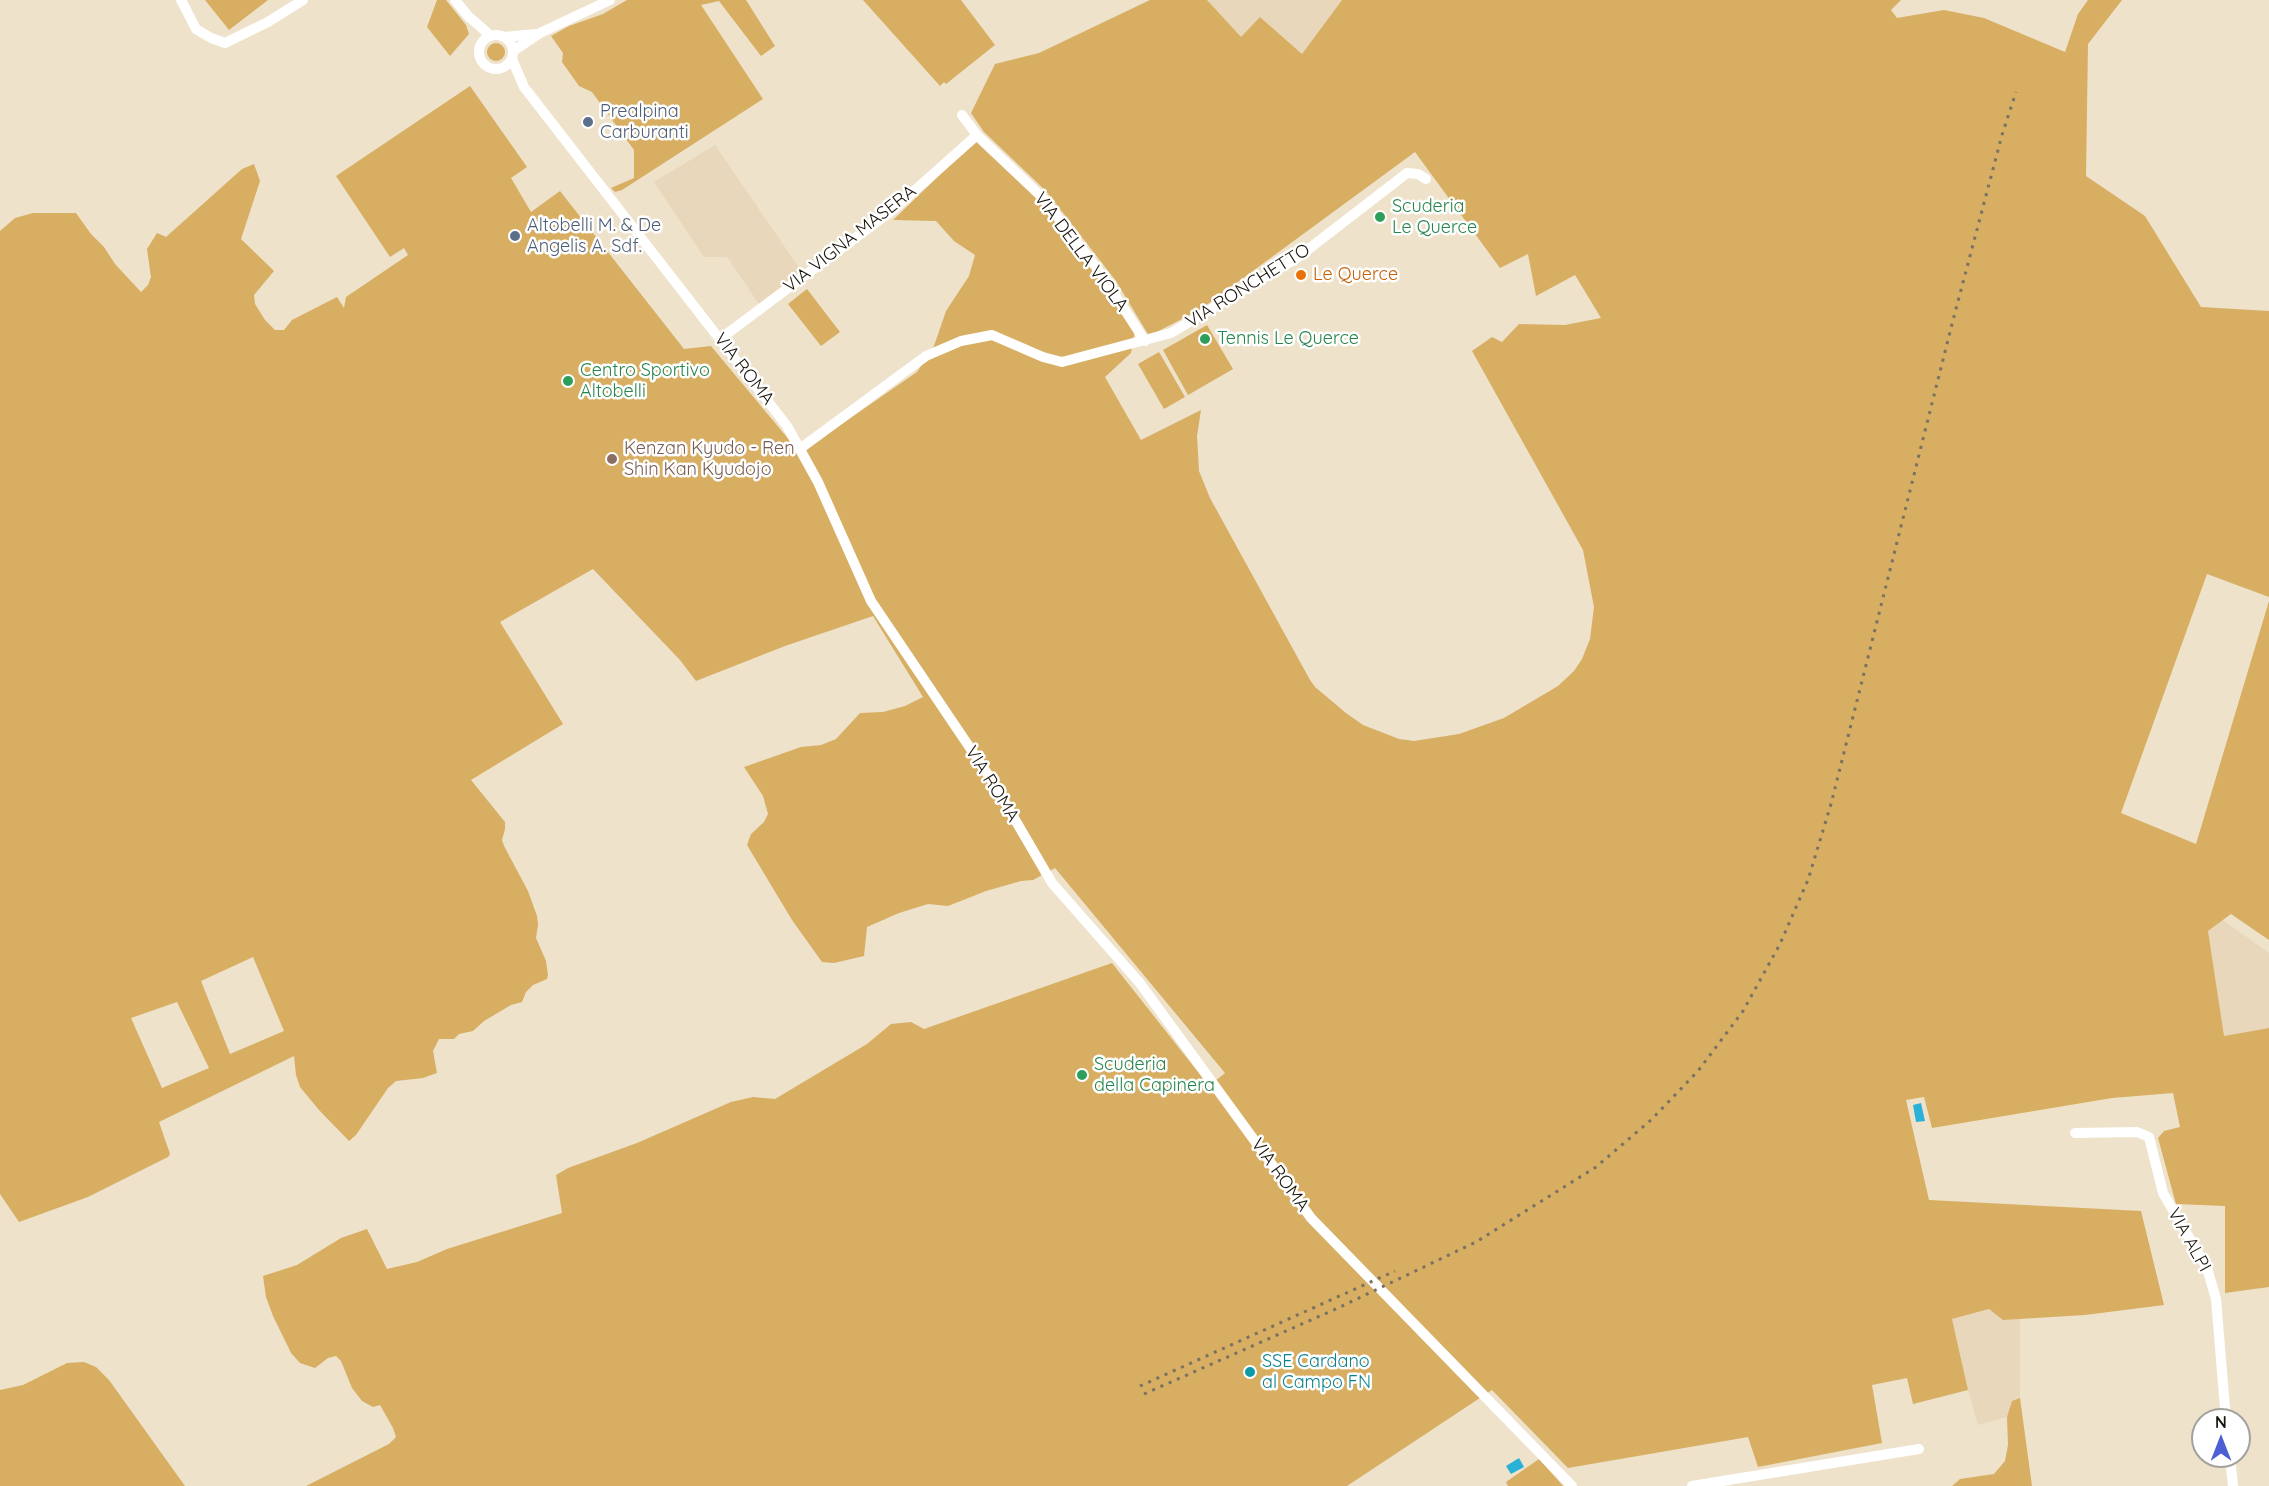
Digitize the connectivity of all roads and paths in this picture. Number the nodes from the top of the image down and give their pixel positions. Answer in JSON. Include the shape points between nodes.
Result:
{"nodes":[{"id":1,"x":181,"y":0,"type":"edge"},
{"id":2,"x":303,"y":0,"type":"edge"},
{"id":3,"x":455,"y":0,"type":"edge"},
{"id":4,"x":610,"y":0,"type":"edge"},
{"id":5,"x":468,"y":15,"type":"junction"},
{"id":6,"x":540,"y":33,"type":"junction"},
{"id":7,"x":491,"y":36,"type":"junction"},
{"id":8,"x":504,"y":37,"type":"junction"},
{"id":9,"x":480,"y":47,"type":"junction"},
{"id":10,"x":512,"y":55,"type":"junction"},
{"id":11,"x":493,"y":69,"type":"junction"},
{"id":12,"x":524,"y":87,"type":"junction"},
{"id":13,"x":962,"y":116,"type":"dead end"},
{"id":14,"x":977,"y":135,"type":"junction"},
{"id":15,"x":1426,"y":179,"type":"dead end"},
{"id":16,"x":720,"y":339,"type":"junction"},
{"id":17,"x":1145,"y":341,"type":"junction"},
{"id":18,"x":801,"y":448,"type":"junction"},
{"id":19,"x":2075,"y":1133,"type":"dead end"},
{"id":20,"x":2225,"y":1408,"type":"edge"},
{"id":21,"x":1919,"y":1449,"type":"dead end"},
{"id":22,"x":2231,"y":1468,"type":"edge"},
{"id":23,"x":1572,"y":1486,"type":"edge"},
{"id":24,"x":1692,"y":1486,"type":"edge"},
{"id":25,"x":2233,"y":1486,"type":"edge"}],
"edges":[{"from":1,"to":2,"type":"street","via":[[196,29],[225,43]]},
{"from":3,"to":5,"type":"street","name":"VIA ROMA"},
{"from":4,"to":6,"type":"street"},
{"from":5,"to":7,"type":"street","name":"VIA ROMA"},
{"from":5,"to":9,"type":"street","name":"VIA ROMA"},
{"from":6,"to":8,"type":"street"},
{"from":6,"to":10,"type":"street"},
{"from":7,"to":8,"type":"street"},
{"from":7,"to":9,"type":"street"},
{"from":8,"to":10,"type":"street","name":"VIA ROMA","via":[[512,45]]},
{"from":9,"to":11,"type":"street","name":"VIA ROMA","via":[[480,58]]},
{"from":10,"to":11,"type":"street","via":[[504,67]]},
{"from":10,"to":12,"type":"street","name":"VIA ROMA"},
{"from":11,"to":12,"type":"street","name":"VIA ROMA"},
{"from":12,"to":16,"type":"street","name":"VIA ROMA"},
{"from":13,"to":14,"type":"street","name":"VIA DELLA VIOLA"},
{"from":14,"to":16,"type":"street","name":"VIA VIGNA MASERA","via":[[894,209]]},
{"from":14,"to":17,"type":"street","name":"VIA DELLA VIOLA","via":[[1044,199],[1102,274]]},
{"from":15,"to":17,"type":"street","name":"VIA RONCHETTO","via":[[1407,173],[1297,258],[1172,333]]},
{"from":16,"to":18,"type":"street","name":"VIA ROMA","via":[[778,412]]},
{"from":17,"to":18,"type":"street","name":"VIA RONCHETTO","via":[[1062,362],[992,335],[961,341],[926,356]]},
{"from":18,"to":23,"type":"street","name":"VIA ROMA","via":[[872,601],[993,782],[1052,883],[1139,982],[1311,1218]]},
{"from":19,"to":20,"type":"street","name":"VIA ALPI","via":[[2137,1132],[2149,1137],[2163,1193],[2207,1268],[2216,1299]]},
{"from":21,"to":24,"type":"street"},
{"from":22,"to":25,"type":"street"}]}
